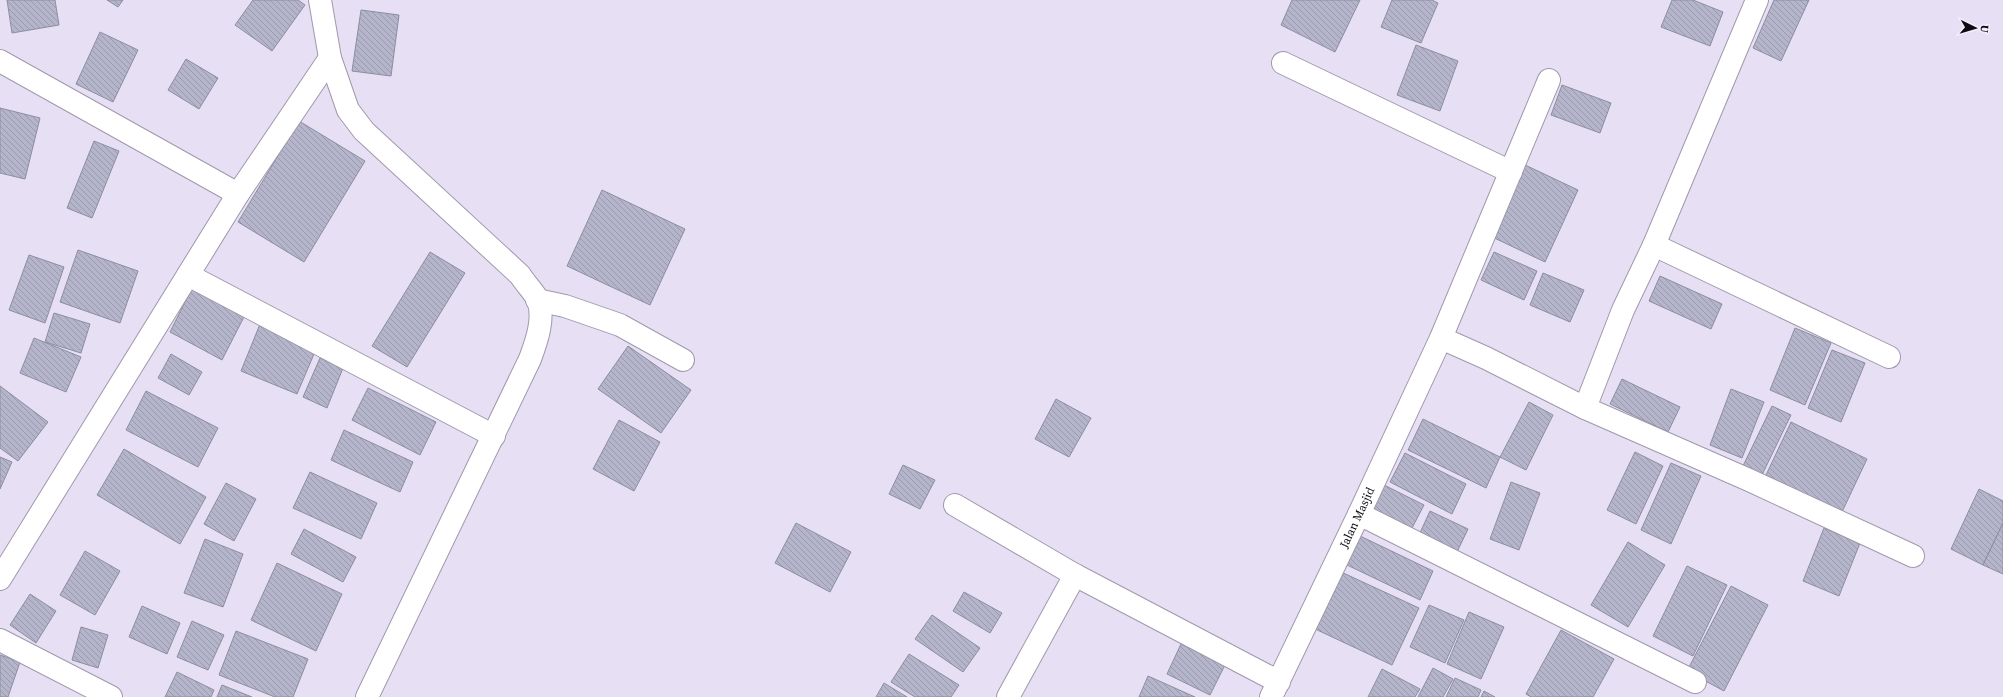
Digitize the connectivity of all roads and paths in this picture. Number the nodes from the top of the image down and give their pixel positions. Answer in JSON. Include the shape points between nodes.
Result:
{"nodes":[{"id":1,"x":320,"y":0,"type":"edge"},
{"id":2,"x":1757,"y":0,"type":"edge"},
{"id":3,"x":330,"y":58,"type":"junction"},
{"id":4,"x":0,"y":61,"type":"edge"},
{"id":5,"x":1283,"y":63,"type":"dead end"},
{"id":6,"x":1549,"y":80,"type":"dead end"},
{"id":7,"x":1511,"y":172,"type":"junction"},
{"id":8,"x":238,"y":194,"type":"junction"},
{"id":9,"x":1654,"y":245,"type":"junction"},
{"id":10,"x":188,"y":275,"type":"junction"},
{"id":11,"x":537,"y":300,"type":"junction"},
{"id":12,"x":1441,"y":338,"type":"junction"},
{"id":13,"x":1889,"y":357,"type":"dead end"},
{"id":14,"x":683,"y":360,"type":"dead end"},
{"id":15,"x":1585,"y":408,"type":"junction"},
{"id":16,"x":494,"y":436,"type":"junction"},
{"id":17,"x":955,"y":505,"type":"dead end"},
{"id":18,"x":1359,"y":514,"type":"junction"},
{"id":19,"x":1913,"y":556,"type":"dead end"},
{"id":20,"x":1075,"y":575,"type":"junction"},
{"id":21,"x":0,"y":579,"type":"edge"},
{"id":22,"x":0,"y":640,"type":"edge"},
{"id":23,"x":1695,"y":682,"type":"dead end"},
{"id":24,"x":1275,"y":690,"type":"edge"},
{"id":25,"x":111,"y":697,"type":"edge"},
{"id":26,"x":367,"y":697,"type":"edge"},
{"id":27,"x":1008,"y":697,"type":"edge"}],
"edges":[{"from":1,"to":3,"type":"street"},
{"from":2,"to":9,"type":"street"},
{"from":3,"to":8,"type":"street"},
{"from":3,"to":11,"type":"street","via":[[348,110],[364,131],[520,275]]},
{"from":4,"to":8,"type":"street"},
{"from":5,"to":7,"type":"street"},
{"from":6,"to":7,"type":"street","name":"Jalan Masjid"},
{"from":7,"to":12,"type":"street","name":"Jalan Masjid"},
{"from":8,"to":10,"type":"street"},
{"from":9,"to":13,"type":"street"},
{"from":9,"to":15,"type":"street","via":[[1623,310]]},
{"from":10,"to":16,"type":"street"},
{"from":10,"to":21,"type":"street"},
{"from":11,"to":14,"type":"street","via":[[565,306],[620,325]]},
{"from":11,"to":16,"type":"street","via":[[540,334]]},
{"from":12,"to":15,"type":"street"},
{"from":12,"to":18,"type":"street","name":"Jalan Masjid"},
{"from":15,"to":19,"type":"street"},
{"from":16,"to":26,"type":"street"},
{"from":17,"to":20,"type":"street"},
{"from":18,"to":23,"type":"street"},
{"from":18,"to":24,"type":"street","name":"Jalan Masjid"},
{"from":20,"to":24,"type":"street"},
{"from":20,"to":27,"type":"street"},
{"from":22,"to":25,"type":"street"}]}
